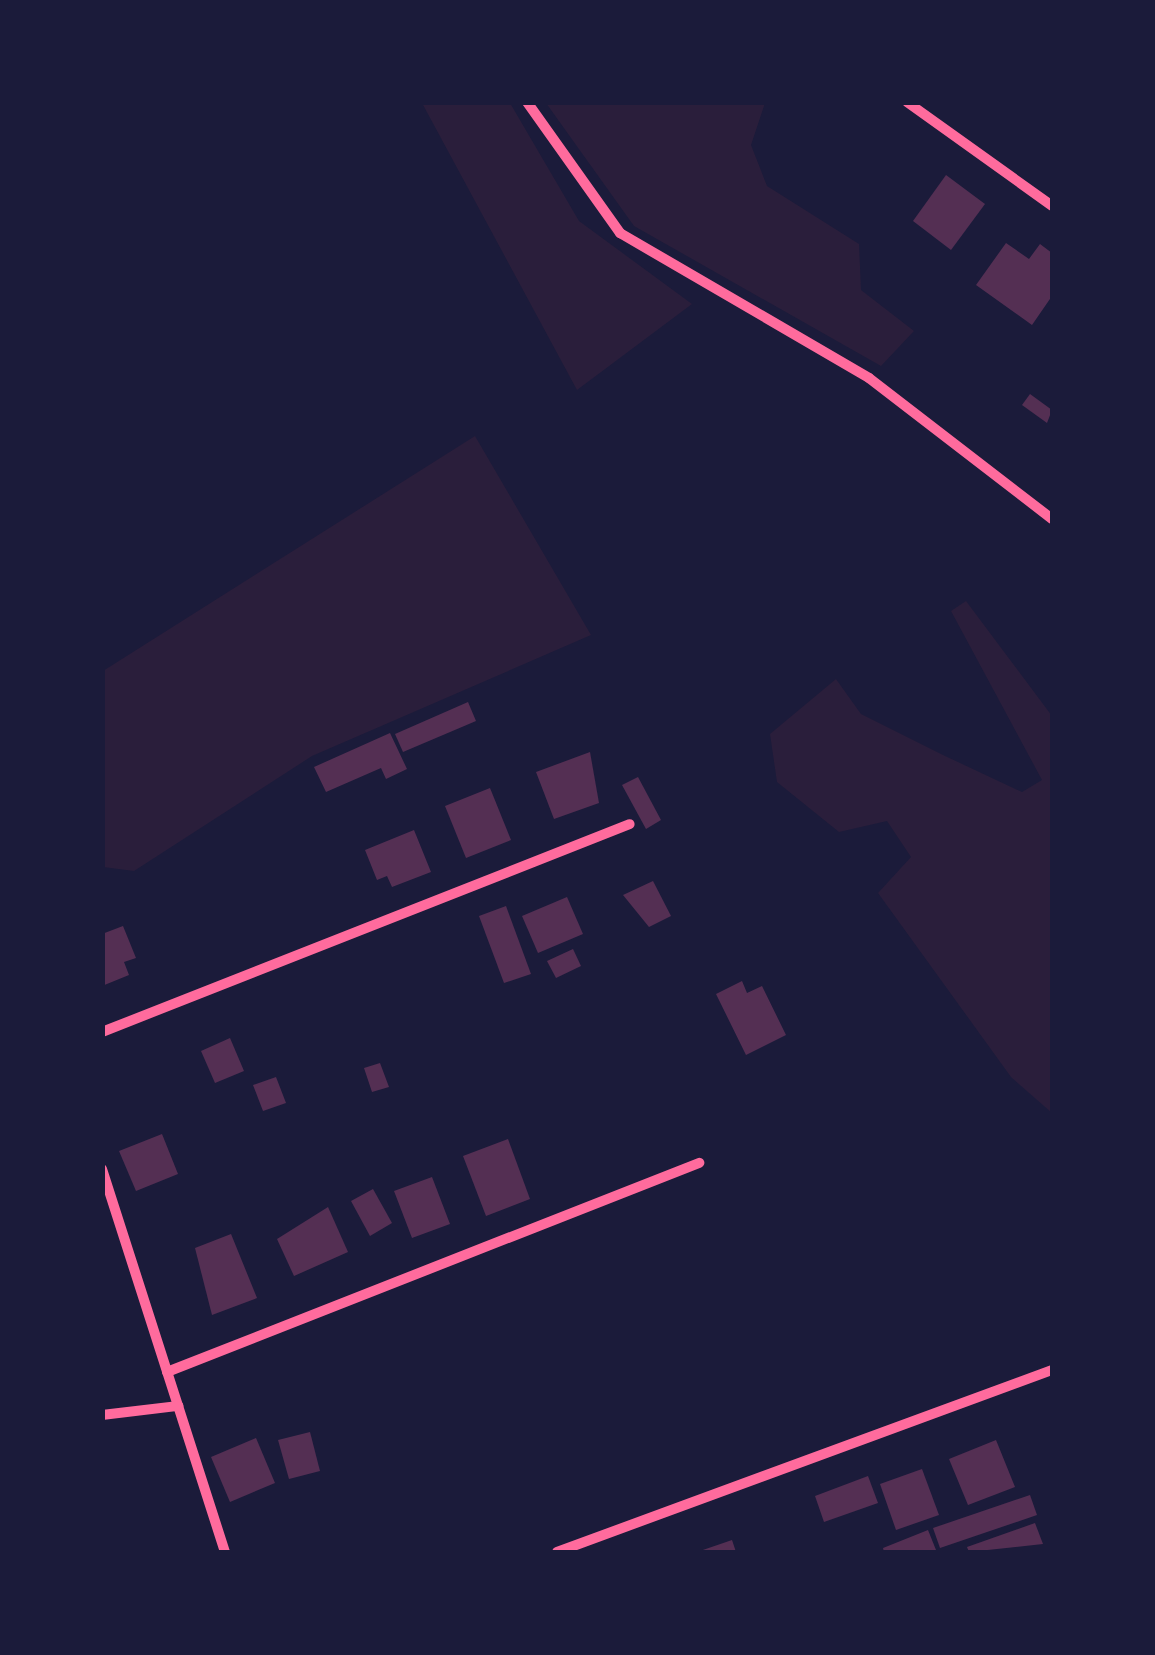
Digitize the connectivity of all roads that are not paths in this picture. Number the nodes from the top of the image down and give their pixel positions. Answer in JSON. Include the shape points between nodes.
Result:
{"nodes":[{"id":1,"x":527,"y":102,"type":"edge"},
{"id":2,"x":907,"y":102,"type":"edge"},
{"id":3,"x":1052,"y":206,"type":"edge"},
{"id":4,"x":1052,"y":519,"type":"edge"},
{"id":5,"x":630,"y":824,"type":"dead end"},
{"id":6,"x":102,"y":1032,"type":"edge"},
{"id":7,"x":699,"y":1163,"type":"dead end"},
{"id":8,"x":102,"y":1169,"type":"edge"},
{"id":9,"x":1052,"y":1370,"type":"edge"},
{"id":10,"x":167,"y":1372,"type":"junction"},
{"id":11,"x":178,"y":1406,"type":"junction"},
{"id":12,"x":102,"y":1415,"type":"edge"},
{"id":13,"x":224,"y":1552,"type":"edge"},
{"id":14,"x":557,"y":1552,"type":"edge"}],
"edges":[{"from":1,"to":4,"type":"street","via":[[620,233],[869,378]]},
{"from":2,"to":3,"type":"street"},
{"from":5,"to":6,"type":"street"},
{"from":7,"to":10,"type":"street"},
{"from":8,"to":10,"type":"street"},
{"from":9,"to":14,"type":"street"},
{"from":10,"to":11,"type":"street"},
{"from":11,"to":12,"type":"street"},
{"from":11,"to":13,"type":"street"}]}
